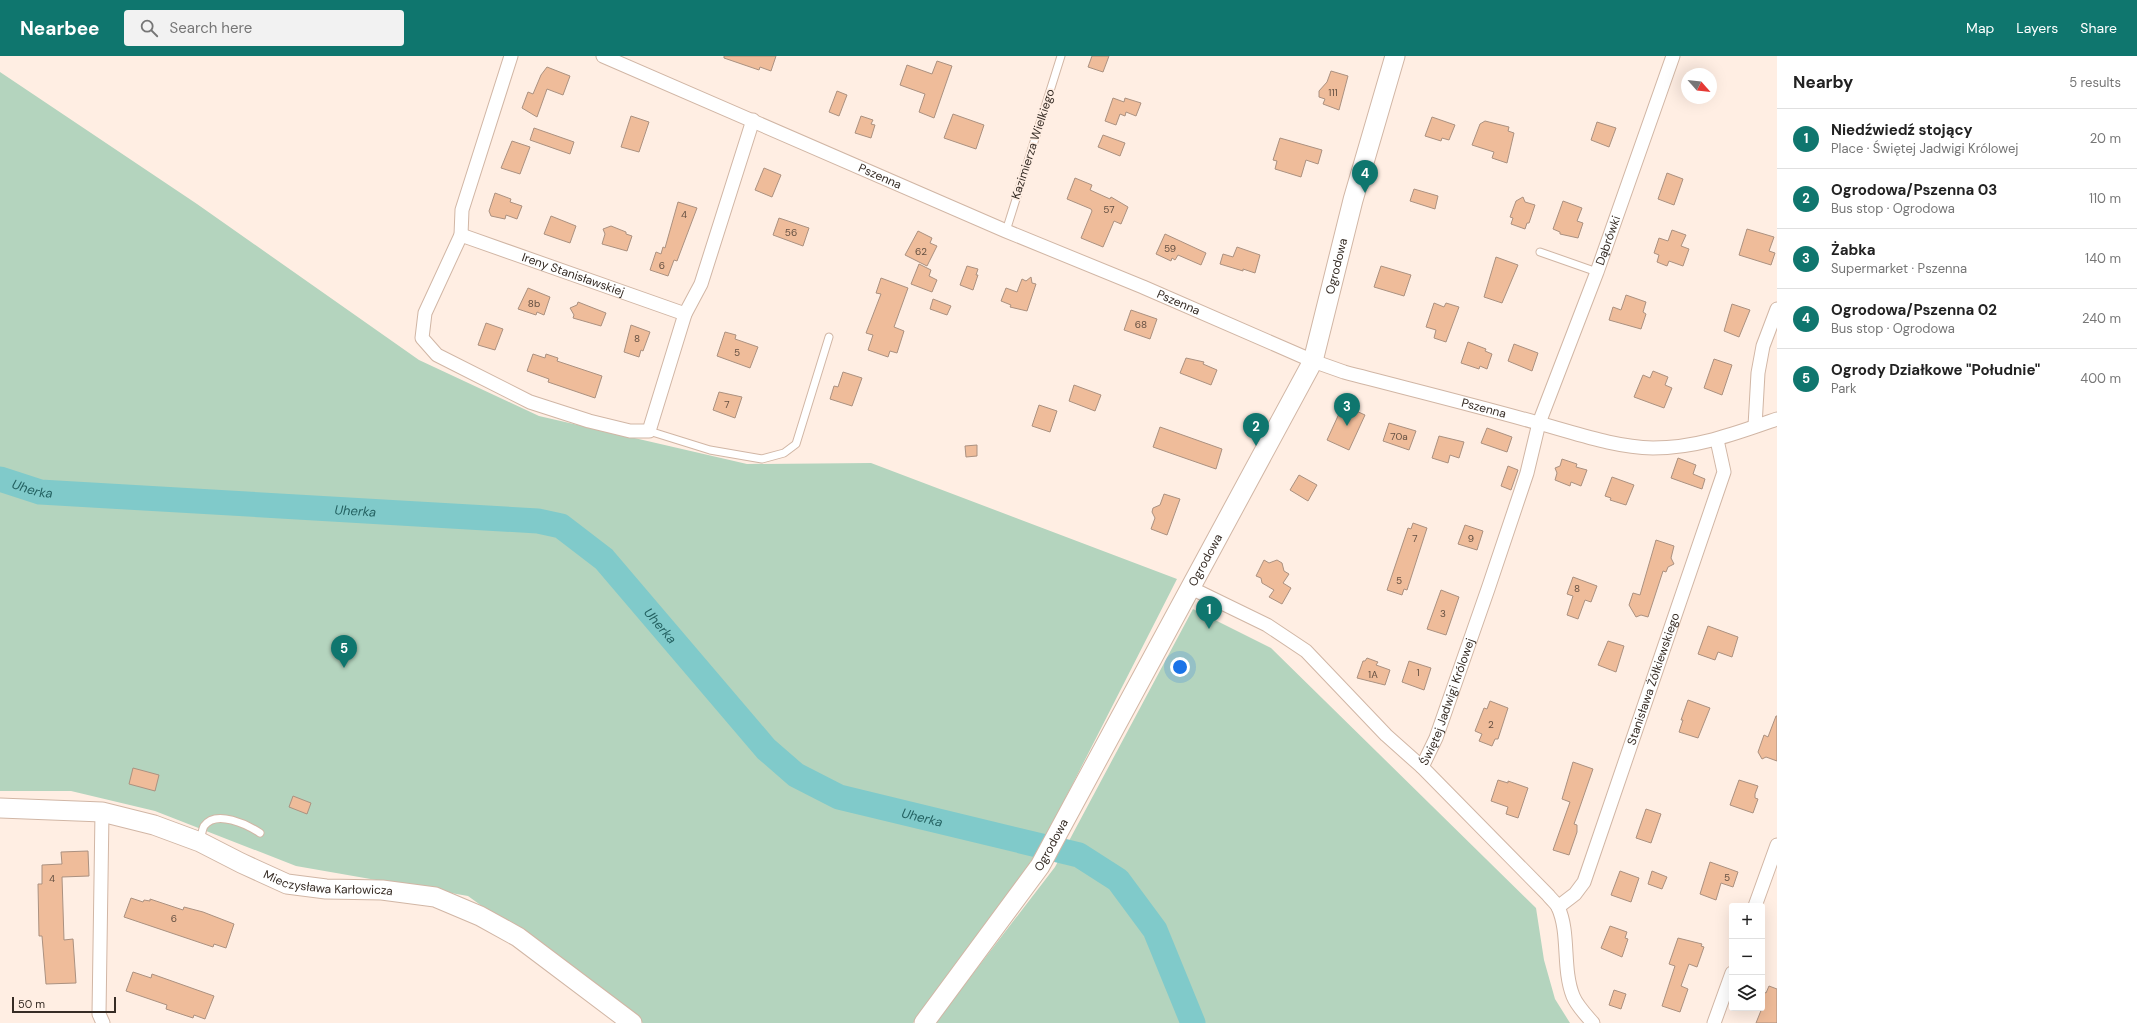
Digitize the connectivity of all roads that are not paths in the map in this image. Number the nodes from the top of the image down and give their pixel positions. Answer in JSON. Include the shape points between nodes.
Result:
{"nodes":[{"id":1,"x":511,"y":56,"type":"edge"},
{"id":2,"x":603,"y":56,"type":"edge"},
{"id":3,"x":1061,"y":56,"type":"edge"},
{"id":4,"x":1395,"y":56,"type":"edge"},
{"id":5,"x":1673,"y":56,"type":"edge"},
{"id":6,"x":753,"y":120,"type":"junction"},
{"id":7,"x":1006,"y":231,"type":"junction"},
{"id":8,"x":461,"y":235,"type":"junction"},
{"id":9,"x":1540,"y":252,"type":"dead end"},
{"id":10,"x":1597,"y":272,"type":"junction"},
{"id":11,"x":1777,"y":309,"type":"edge"},
{"id":12,"x":685,"y":314,"type":"junction"},
{"id":13,"x":828,"y":337,"type":"dead end"},
{"id":14,"x":1313,"y":361,"type":"junction"},
{"id":15,"x":1777,"y":419,"type":"edge"},
{"id":16,"x":1539,"y":423,"type":"junction"},
{"id":17,"x":1755,"y":426,"type":"junction"},
{"id":18,"x":649,"y":431,"type":"junction"},
{"id":19,"x":1717,"y":440,"type":"junction"},
{"id":20,"x":1191,"y":588,"type":"junction"},
{"id":21,"x":1422,"y":767,"type":"junction"},
{"id":22,"x":0,"y":808,"type":"edge"},
{"id":23,"x":102,"y":812,"type":"junction"},
{"id":24,"x":260,"y":833,"type":"dead end"},
{"id":25,"x":200,"y":842,"type":"junction"},
{"id":26,"x":1777,"y":845,"type":"edge"},
{"id":27,"x":1756,"y":903,"type":"edge"},
{"id":28,"x":1558,"y":907,"type":"junction"},
{"id":29,"x":1731,"y":975,"type":"edge"},
{"id":30,"x":103,"y":1023,"type":"edge"},
{"id":31,"x":632,"y":1023,"type":"edge"},
{"id":32,"x":924,"y":1023,"type":"edge"},
{"id":33,"x":1593,"y":1023,"type":"edge"},
{"id":34,"x":1714,"y":1023,"type":"edge"}],
"edges":[{"from":1,"to":8,"type":"street","via":[[462,210]]},
{"from":2,"to":6,"type":"street","name":"Pszenna"},
{"from":3,"to":7,"type":"lane","name":"Kazimierza Wielkiego"},
{"from":4,"to":14,"type":"street","name":"Ogrodowa","via":[[1353,200]]},
{"from":5,"to":10,"type":"street","name":"Dąbrówki"},
{"from":6,"to":7,"type":"street","name":"Pszenna"},
{"from":6,"to":12,"type":"street","via":[[702,284]]},
{"from":7,"to":14,"type":"street","name":"Pszenna"},
{"from":8,"to":12,"type":"street","name":"Ireny Stanisławskiej"},
{"from":8,"to":18,"type":"street","via":[[425,313],[422,338],[437,355],[530,402],[589,421],[630,430]]},
{"from":9,"to":10,"type":"lane"},
{"from":10,"to":16,"type":"street","name":"Dąbrówki"},
{"from":11,"to":17,"type":"street","via":[[1763,346],[1758,373]]},
{"from":12,"to":18,"type":"street"},
{"from":13,"to":18,"type":"lane","via":[[796,444],[784,452],[762,459],[710,450]]},
{"from":14,"to":16,"type":"street","name":"Pszenna","via":[[1344,372]]},
{"from":14,"to":20,"type":"street","name":"Ogrodowa"},
{"from":15,"to":17,"type":"street","name":"Pszenna"},
{"from":16,"to":19,"type":"street","name":"Pszenna","via":[[1604,442],[1653,448]]},
{"from":16,"to":21,"type":"street","name":"Świętej Jadwigi Królowej","via":[[1527,473],[1490,582],[1436,738]]},
{"from":17,"to":19,"type":"street","name":"Pszenna"},
{"from":19,"to":28,"type":"street","name":"Stanisława Żółkiewskiego","via":[[1724,472],[1722,480],[1584,882],[1575,894]]},
{"from":20,"to":21,"type":"street","name":"Świętej Jadwigi Królowej","via":[[1267,625],[1296,644],[1315,660],[1386,735]]},
{"from":20,"to":32,"type":"street","name":"Ogrodowa","via":[[1040,866]]},
{"from":21,"to":28,"type":"street"},
{"from":22,"to":23,"type":"street","name":"Mieczysława Karłowicza"},
{"from":23,"to":25,"type":"street","name":"Mieczysława Karłowicza","via":[[154,825]]},
{"from":23,"to":30,"type":"street","via":[[99,1014]]},
{"from":24,"to":25,"type":"lane","via":[[244,823],[218,819],[204,826]]},
{"from":25,"to":31,"type":"street","name":"Mieczysława Karłowicza","via":[[287,884],[326,889],[382,890],[435,898],[480,916],[518,937]]},
{"from":26,"to":27,"type":"street"},
{"from":28,"to":33,"type":"street","via":[[1573,996]]},
{"from":29,"to":34,"type":"street"}]}
